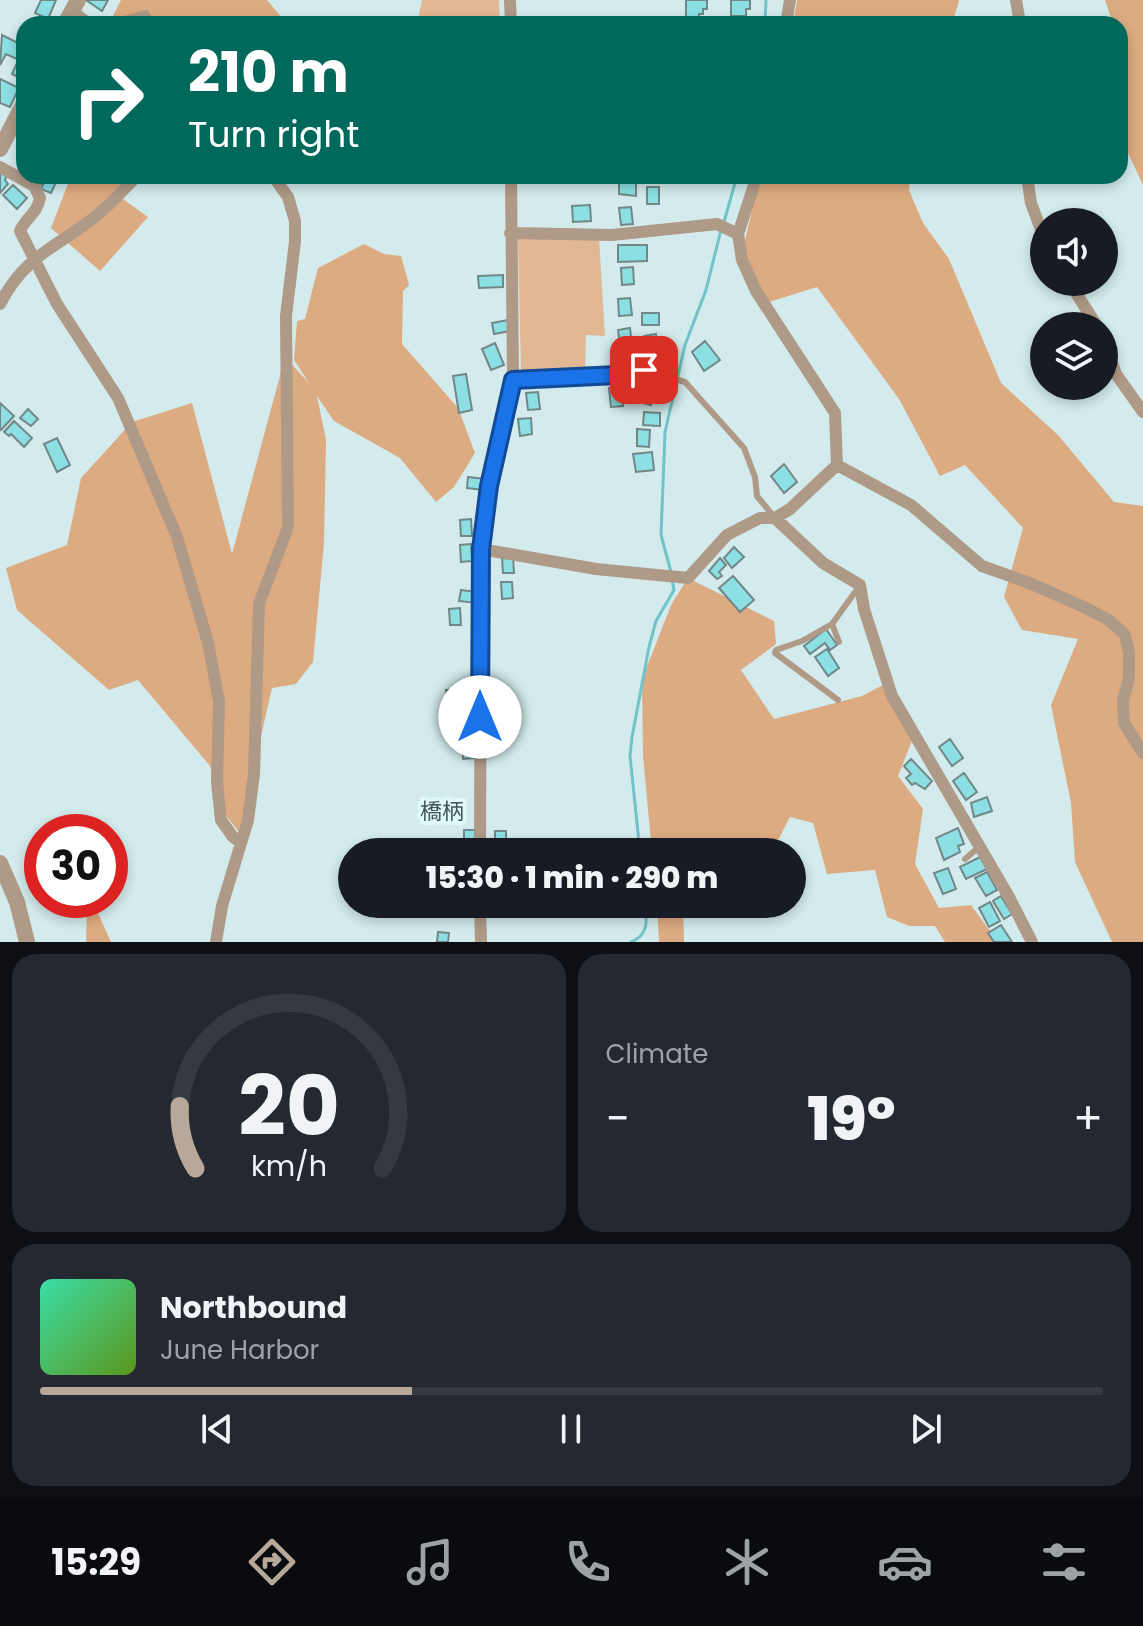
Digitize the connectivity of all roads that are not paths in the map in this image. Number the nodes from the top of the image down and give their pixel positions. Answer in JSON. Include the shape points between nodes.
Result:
{"nodes":[{"id":1,"x":16,"y":130,"type":"edge"},
{"id":2,"x":0,"y":149,"type":"edge"},
{"id":3,"x":30,"y":184,"type":"edge"},
{"id":4,"x":129,"y":184,"type":"edge"},
{"id":5,"x":279,"y":184,"type":"edge"},
{"id":6,"x":511,"y":184,"type":"edge"},
{"id":7,"x":754,"y":184,"type":"edge"},
{"id":8,"x":1028,"y":184,"type":"edge"},
{"id":9,"x":1033,"y":208,"type":"edge"},
{"id":10,"x":733,"y":232,"type":"junction"},
{"id":11,"x":510,"y":233,"type":"junction"},
{"id":12,"x":33,"y":259,"type":"junction"},
{"id":13,"x":0,"y":304,"type":"edge"},
{"id":14,"x":1118,"y":377,"type":"edge"},
{"id":15,"x":513,"y":380,"type":"junction"},
{"id":16,"x":1143,"y":412,"type":"edge"},
{"id":17,"x":837,"y":465,"type":"junction"},
{"id":18,"x":775,"y":518,"type":"junction"},
{"id":19,"x":481,"y":549,"type":"junction"},
{"id":20,"x":860,"y":585,"type":"junction"},
{"id":21,"x":832,"y":624,"type":"junction"},
{"id":22,"x":839,"y":642,"type":"dead end"},
{"id":23,"x":838,"y":700,"type":"dead end"},
{"id":24,"x":1143,"y":753,"type":"edge"},
{"id":25,"x":480,"y":838,"type":"edge"},
{"id":26,"x":241,"y":843,"type":"junction"},
{"id":27,"x":979,"y":847,"type":"junction"},
{"id":28,"x":965,"y":859,"type":"dead end"},
{"id":29,"x":0,"y":863,"type":"edge"},
{"id":30,"x":480,"y":918,"type":"edge"},
{"id":31,"x":27,"y":942,"type":"edge"},
{"id":32,"x":216,"y":942,"type":"edge"},
{"id":33,"x":481,"y":942,"type":"edge"},
{"id":34,"x":1032,"y":942,"type":"edge"}],
"edges":[{"from":1,"to":2,"type":"street"},
{"from":3,"to":12,"type":"street","via":[[40,198],[38,209],[20,231]]},
{"from":4,"to":12,"type":"street","via":[[96,216]]},
{"from":5,"to":26,"type":"street","via":[[295,221],[286,330],[288,527],[259,604],[257,738]]},
{"from":6,"to":11,"type":"street"},
{"from":7,"to":10,"type":"street"},
{"from":8,"to":9,"type":"street"},
{"from":10,"to":11,"type":"street","via":[[717,224],[612,235]]},
{"from":10,"to":17,"type":"street","via":[[756,291],[835,413]]},
{"from":11,"to":15,"type":"street"},
{"from":12,"to":13,"type":"street"},
{"from":12,"to":26,"type":"street","via":[[118,398],[177,537],[219,701],[221,820]]},
{"from":14,"to":16,"type":"street"},
{"from":15,"to":18,"type":"lane","via":[[644,370],[683,381],[744,448],[757,496]]},
{"from":15,"to":19,"type":"street"},
{"from":17,"to":18,"type":"street"},
{"from":17,"to":24,"type":"street","via":[[911,505],[982,566],[1086,608],[1125,635],[1129,678],[1124,723]]},
{"from":18,"to":19,"type":"street","via":[[760,518],[727,535],[688,578]]},
{"from":18,"to":20,"type":"street","via":[[823,563]]},
{"from":19,"to":25,"type":"street"},
{"from":20,"to":21,"type":"lane"},
{"from":20,"to":27,"type":"street","via":[[892,696]]},
{"from":21,"to":22,"type":"lane"},
{"from":21,"to":23,"type":"lane","via":[[775,653]]},
{"from":26,"to":32,"type":"street"},
{"from":27,"to":28,"type":"lane"},
{"from":27,"to":34,"type":"street"},
{"from":29,"to":31,"type":"street"},
{"from":30,"to":33,"type":"street"}]}
